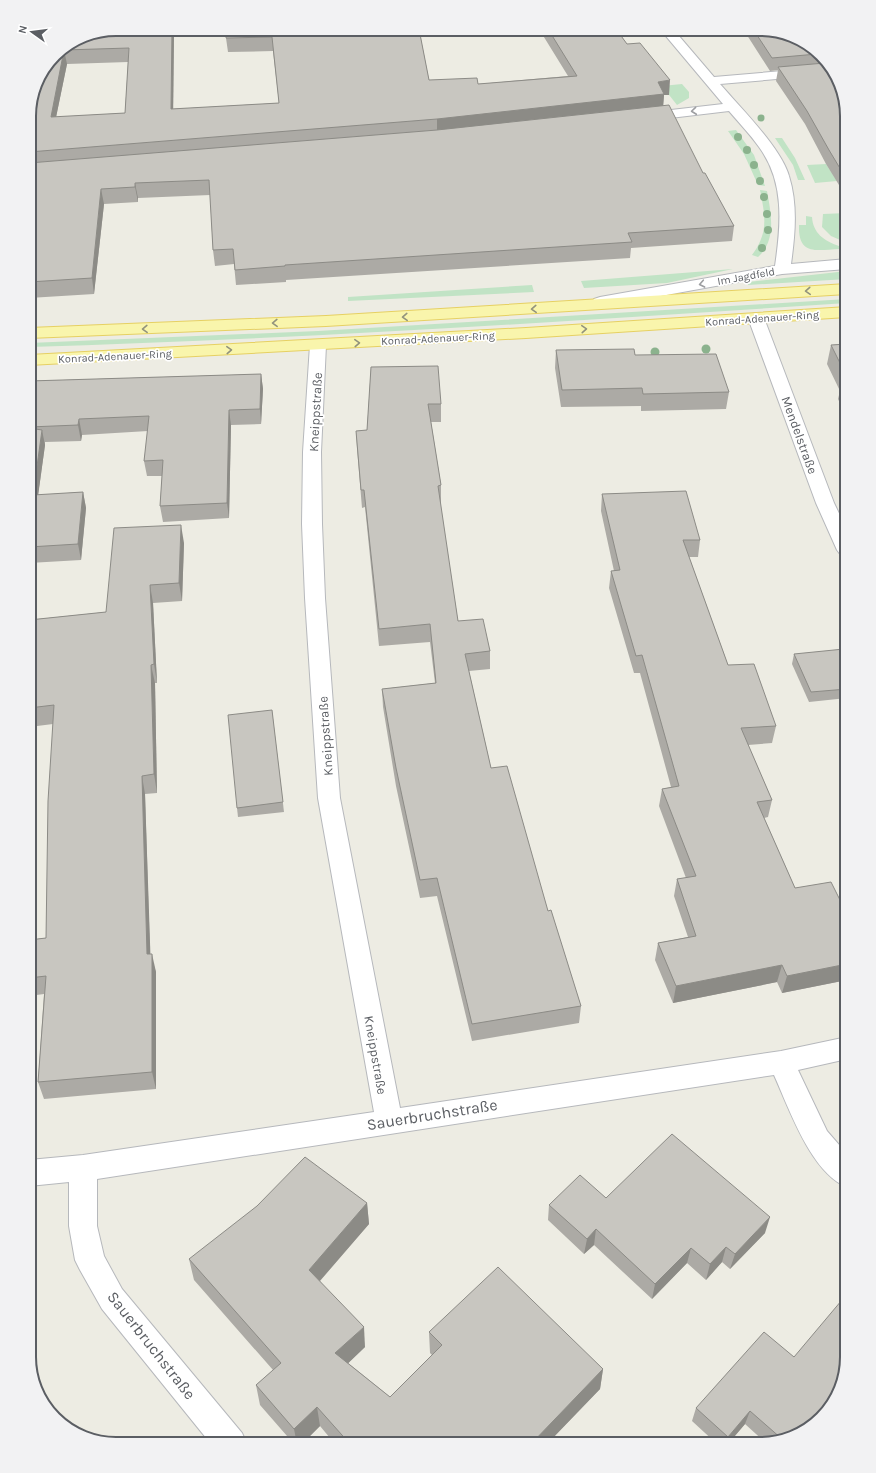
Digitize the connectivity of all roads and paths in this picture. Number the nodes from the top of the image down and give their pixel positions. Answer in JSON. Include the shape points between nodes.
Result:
{"nodes":[{"id":1,"x":672,"y":36,"type":"edge"},
{"id":2,"x":826,"y":72,"type":"edge"},
{"id":3,"x":710,"y":81,"type":"junction"},
{"id":4,"x":733,"y":107,"type":"junction"},
{"id":5,"x":634,"y":118,"type":"edge"},
{"id":6,"x":840,"y":265,"type":"edge"},
{"id":7,"x":782,"y":270,"type":"junction"},
{"id":8,"x":840,"y":289,"type":"edge"},
{"id":9,"x":573,"y":307,"type":"junction"},
{"id":10,"x":840,"y":312,"type":"edge"},
{"id":11,"x":756,"y":318,"type":"junction"},
{"id":12,"x":36,"y":333,"type":"edge"},
{"id":13,"x":318,"y":345,"type":"junction"},
{"id":14,"x":36,"y":360,"type":"edge"},
{"id":15,"x":840,"y":535,"type":"edge"},
{"id":16,"x":840,"y":1049,"type":"edge"},
{"id":17,"x":781,"y":1062,"type":"junction"},
{"id":18,"x":388,"y":1121,"type":"junction"},
{"id":19,"x":840,"y":1166,"type":"edge"},
{"id":20,"x":83,"y":1168,"type":"junction"},
{"id":21,"x":36,"y":1172,"type":"edge"},
{"id":22,"x":225,"y":1437,"type":"edge"}],
"edges":[{"from":1,"to":3,"type":"street","name":"Im Jagdfeld"},
{"from":2,"to":3,"type":"street"},
{"from":3,"to":4,"type":"street","name":"Im Jagdfeld"},
{"from":4,"to":5,"type":"street","one_way":true},
{"from":4,"to":7,"type":"street","name":"Im Jagdfeld","via":[[766,146],[782,175],[787,203],[787,237]]},
{"from":6,"to":7,"type":"street"},
{"from":7,"to":9,"type":"street","name":"Im Jagdfeld","one_way":true},
{"from":8,"to":9,"type":"main road","name":"Konrad-Adenauer-Ring","one_way":true},
{"from":9,"to":12,"type":"main road","name":"Konrad-Adenauer-Ring","one_way":true,"via":[[326,321]]},
{"from":10,"to":11,"type":"main road","name":"Konrad-Adenauer-Ring"},
{"from":13,"to":11,"type":"main road","name":"Konrad-Adenauer-Ring","one_way":true},
{"from":11,"to":15,"type":"street","name":"Mendelstraße","via":[[825,503]]},
{"from":14,"to":13,"type":"main road","name":"Konrad-Adenauer-Ring","one_way":true},
{"from":13,"to":18,"type":"street","name":"Kneippstraße","via":[[312,452],[312,524],[329,798]]},
{"from":16,"to":17,"type":"street","name":"Sauerbruchstraße"},
{"from":17,"to":18,"type":"street","name":"Sauerbruchstraße"},
{"from":17,"to":19,"type":"street","via":[[817,1140]]},
{"from":18,"to":20,"type":"street","name":"Sauerbruchstraße"},
{"from":20,"to":21,"type":"street","name":"Sauerbruchstraße"},
{"from":20,"to":22,"type":"street","name":"Sauerbruchstraße","via":[[83,1226],[90,1260],[112,1299]]}]}
